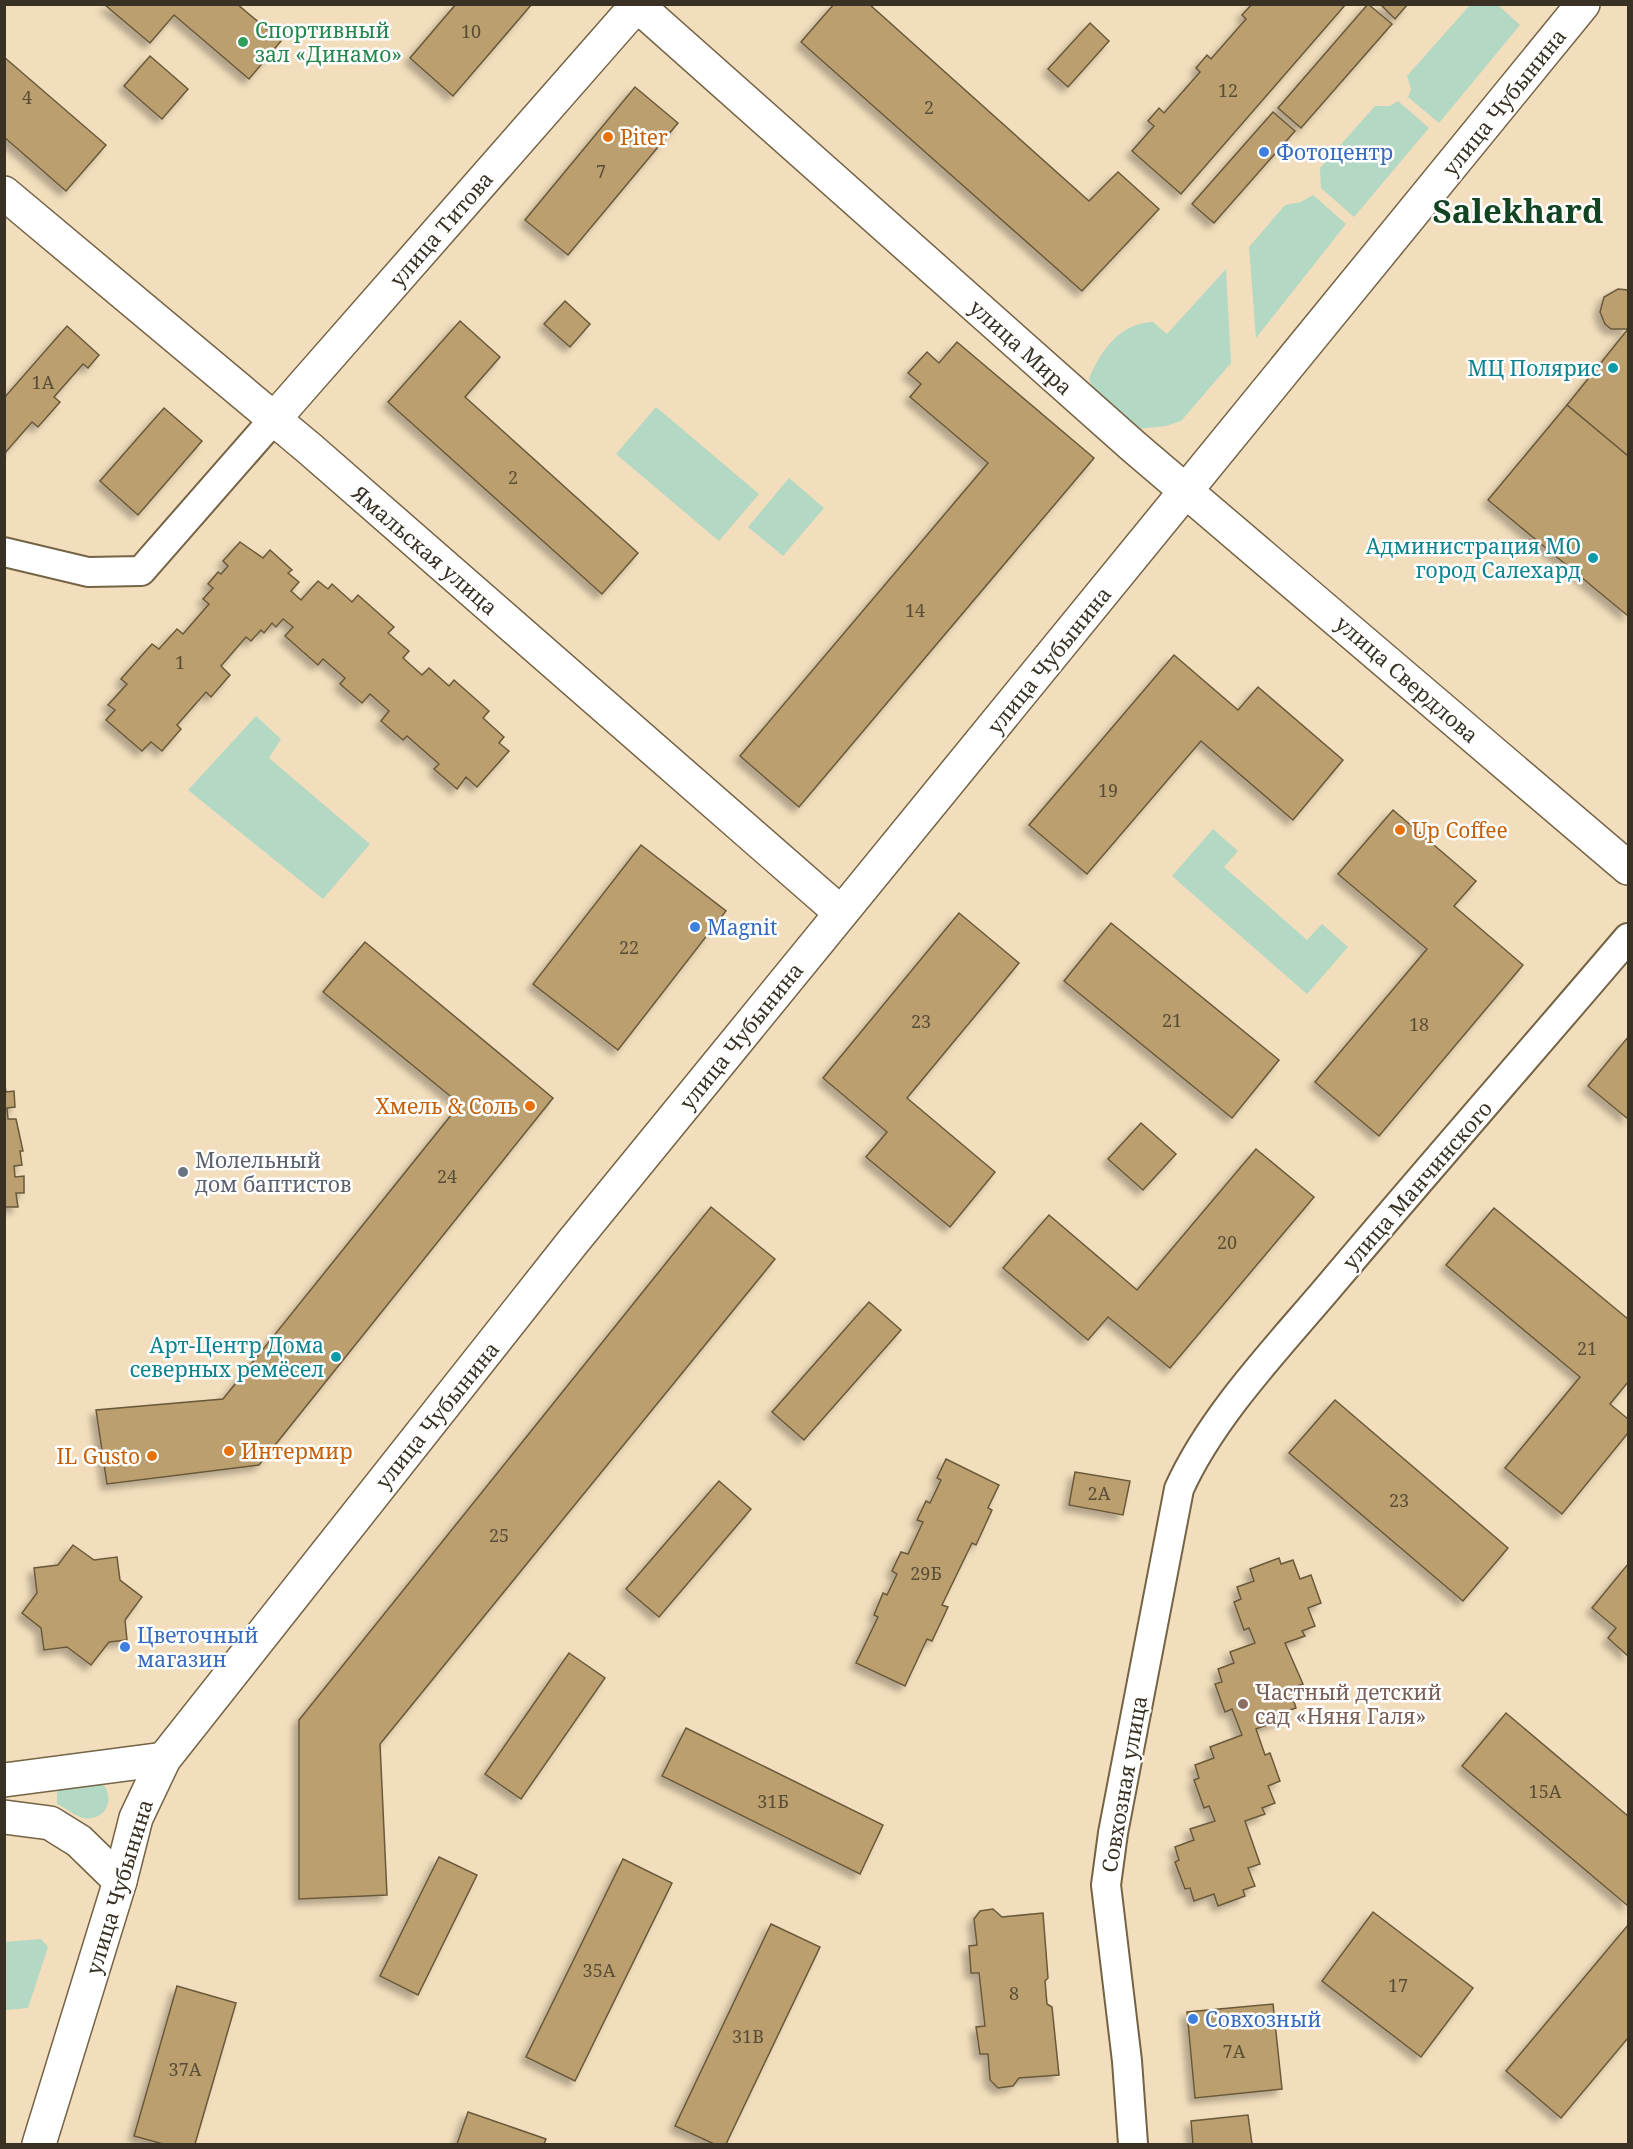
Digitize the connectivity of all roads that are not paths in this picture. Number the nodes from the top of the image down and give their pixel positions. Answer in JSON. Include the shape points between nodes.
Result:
{"nodes":[{"id":1,"x":1583,"y":4,"type":"edge"},
{"id":2,"x":637,"y":5,"type":"edge"},
{"id":3,"x":4,"y":193,"type":"edge"},
{"id":4,"x":860,"y":201,"type":"joint"},
{"id":5,"x":274,"y":419,"type":"junction"},
{"id":6,"x":1186,"y":491,"type":"junction"},
{"id":7,"x":4,"y":552,"type":"edge"},
{"id":8,"x":1629,"y":868,"type":"edge"},
{"id":9,"x":841,"y":913,"type":"junction"},
{"id":10,"x":1629,"y":938,"type":"edge"},
{"id":11,"x":1209,"y":1434,"type":"joint"},
{"id":12,"x":164,"y":1759,"type":"junction"},
{"id":13,"x":4,"y":1780,"type":"edge"},
{"id":14,"x":4,"y":1817,"type":"edge"},
{"id":15,"x":120,"y":1881,"type":"junction"},
{"id":16,"x":39,"y":2145,"type":"edge"},
{"id":17,"x":1133,"y":2145,"type":"edge"}],
"edges":[{"from":1,"to":6,"type":"street","name":"улица Чубынина"},
{"from":2,"to":4,"type":"street","name":"улица Титова"},
{"from":2,"to":5,"type":"street","name":"улица Титова"},
{"from":3,"to":5,"type":"street","name":"Ямальская улица"},
{"from":4,"to":6,"type":"street","name":"улица Мира"},
{"from":5,"to":7,"type":"street","name":"улица Титова","via":[[141,571],[88,572]]},
{"from":5,"to":9,"type":"street","name":"Ямальская улица"},
{"from":6,"to":8,"type":"street","name":"улица Свердлова"},
{"from":6,"to":9,"type":"street","name":"улица Чубынина"},
{"from":9,"to":12,"type":"street","name":"улица Чубынина","via":[[572,1244]]},
{"from":10,"to":11,"type":"street","name":"улица Манчинского","via":[[1301,1319]]},
{"from":11,"to":17,"type":"street","name":"Совхозная улица","via":[[1179,1489],[1106,1885]]},
{"from":12,"to":13,"type":"street"},
{"from":12,"to":15,"type":"street","name":"улица Чубынина","via":[[136,1818]]},
{"from":14,"to":15,"type":"street","via":[[50,1822],[79,1841]]},
{"from":15,"to":16,"type":"street","name":"улица Чубынина"}]}
